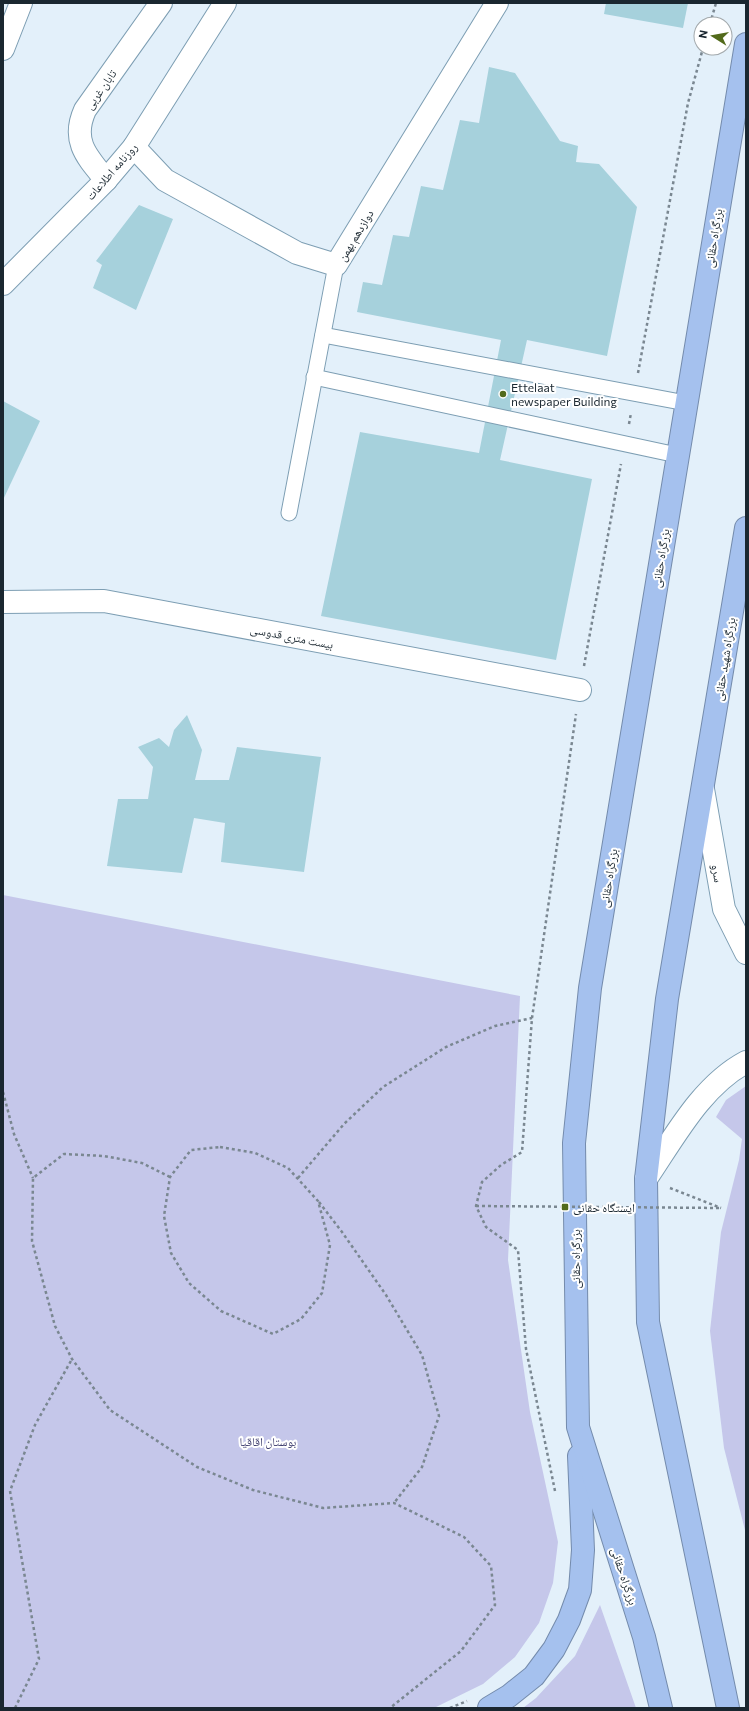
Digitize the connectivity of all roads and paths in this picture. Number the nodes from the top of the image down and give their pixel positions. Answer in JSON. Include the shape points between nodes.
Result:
{"nodes":[{"id":1,"x":21,"y":3,"type":"edge"},
{"id":2,"x":161,"y":3,"type":"edge"},
{"id":3,"x":226,"y":3,"type":"edge"},
{"id":4,"x":497,"y":3,"type":"edge"},
{"id":5,"x":716,"y":3,"type":"edge"},
{"id":6,"x":712,"y":16,"type":"edge"},
{"id":7,"x":746,"y":44,"type":"edge"},
{"id":8,"x":3,"y":48,"type":"edge"},
{"id":9,"x":701,"y":56,"type":"edge"},
{"id":10,"x":134,"y":147,"type":"junction"},
{"id":11,"x":106,"y":180,"type":"junction"},
{"id":12,"x":336,"y":265,"type":"junction"},
{"id":13,"x":3,"y":284,"type":"edge"},
{"id":14,"x":323,"y":335,"type":"junction"},
{"id":15,"x":314,"y":377,"type":"junction"},
{"id":16,"x":634,"y":394,"type":"junction"},
{"id":17,"x":686,"y":403,"type":"junction"},
{"id":18,"x":625,"y":443,"type":"junction"},
{"id":19,"x":677,"y":454,"type":"junction"},
{"id":20,"x":289,"y":513,"type":"dead end"},
{"id":21,"x":746,"y":528,"type":"edge"},
{"id":22,"x":4,"y":607,"type":"edge"},
{"id":23,"x":580,"y":690,"type":"junction"},
{"id":24,"x":703,"y":789,"type":"junction"},
{"id":25,"x":746,"y":953,"type":"edge"},
{"id":26,"x":532,"y":1018,"type":"junction"},
{"id":27,"x":746,"y":1062,"type":"edge"},
{"id":28,"x":3,"y":1092,"type":"edge"},
{"id":29,"x":170,"y":1177,"type":"junction"},
{"id":30,"x":33,"y":1178,"type":"junction"},
{"id":31,"x":298,"y":1178,"type":"junction"},
{"id":32,"x":646,"y":1179,"type":"junction"},
{"id":33,"x":318,"y":1201,"type":"junction"},
{"id":34,"x":476,"y":1206,"type":"junction"},
{"id":35,"x":72,"y":1359,"type":"junction"},
{"id":36,"x":578,"y":1427,"type":"junction"},
{"id":37,"x":556,"y":1496,"type":"dead end"},
{"id":38,"x":394,"y":1503,"type":"junction"},
{"id":39,"x":480,"y":1704,"type":"edge"},
{"id":40,"x":15,"y":1708,"type":"edge"},
{"id":41,"x":390,"y":1708,"type":"edge"},
{"id":42,"x":450,"y":1708,"type":"edge"},
{"id":43,"x":661,"y":1708,"type":"edge"},
{"id":44,"x":728,"y":1708,"type":"edge"}],
"edges":[{"from":1,"to":8,"type":"street"},
{"from":2,"to":11,"type":"street","name":"تابان غربی","via":[[85,110],[79,123],[84,154]]},
{"from":3,"to":10,"type":"street","name":"روزنامه اطلاعات"},
{"from":4,"to":12,"type":"street","name":"دوازدهم بهمن"},
{"from":5,"to":6,"type":"path"},
{"from":7,"to":17,"type":"highway","name":"بزرگراه حقانی"},
{"from":9,"to":16,"type":"path","via":[[688,103]]},
{"from":10,"to":11,"type":"street","name":"روزنامه اطلاعات"},
{"from":10,"to":12,"type":"street","name":"دوازدهم بهمن","via":[[165,180],[297,253]]},
{"from":11,"to":13,"type":"street","name":"روزنامه اطلاعات"},
{"from":12,"to":14,"type":"lane"},
{"from":14,"to":15,"type":"lane"},
{"from":14,"to":16,"type":"lane"},
{"from":15,"to":18,"type":"lane"},
{"from":15,"to":20,"type":"lane"},
{"from":16,"to":17,"type":"lane"},
{"from":16,"to":18,"type":"path"},
{"from":17,"to":19,"type":"highway","name":"بزرگراه حقانی"},
{"from":18,"to":19,"type":"lane"},
{"from":18,"to":23,"type":"path"},
{"from":19,"to":36,"type":"highway","name":"بزرگراه حقانی","via":[[590,988],[574,1143]]},
{"from":21,"to":24,"type":"highway","name":"بزرگراه شهید حقانی"},
{"from":22,"to":23,"type":"street","name":"بیست متری قدوسی","via":[[104,601]]},
{"from":23,"to":26,"type":"path"},
{"from":24,"to":25,"type":"street","name":"سرو","via":[[724,909]]},
{"from":24,"to":32,"type":"highway","via":[[667,999]]},
{"from":26,"to":31,"type":"path","via":[[495,1026],[446,1047],[383,1087],[344,1124]]},
{"from":26,"to":34,"type":"path","via":[[522,1152],[501,1165],[482,1182]]},
{"from":27,"to":32,"type":"street","via":[[735,1068],[700,1100]]},
{"from":28,"to":30,"type":"path","via":[[14,1134]]},
{"from":29,"to":30,"type":"path","via":[[142,1163],[104,1156],[64,1154]]},
{"from":29,"to":31,"type":"path","via":[[191,1150],[220,1147],[255,1153],[288,1168]]},
{"from":29,"to":33,"type":"path","via":[[164,1216],[172,1253],[189,1284],[221,1311],[273,1334],[301,1319],[322,1293],[330,1245]]},
{"from":30,"to":35,"type":"path","via":[[32,1241],[55,1326]]},
{"from":31,"to":33,"type":"path"},
{"from":32,"to":34,"type":"path","bridge":true,"via":[[721,1208]]},
{"from":32,"to":44,"type":"highway","via":[[648,1322]]},
{"from":33,"to":38,"type":"path","via":[[386,1295],[422,1355],[439,1416],[422,1467]]},
{"from":34,"to":37,"type":"path","via":[[486,1227],[518,1250],[526,1349]]},
{"from":35,"to":38,"type":"path","via":[[110,1410],[197,1467],[253,1490],[323,1508]]},
{"from":35,"to":40,"type":"path","via":[[35,1425],[10,1491],[39,1659]]},
{"from":36,"to":39,"type":"highway","via":[[583,1550],[580,1590],[558,1642],[538,1670],[509,1696]]},
{"from":36,"to":43,"type":"highway","name":"بزرگراه حقانی","via":[[644,1637]]},
{"from":38,"to":41,"type":"path","via":[[464,1538],[491,1566],[495,1605],[461,1651]]},
{"from":39,"to":42,"type":"path"}]}
